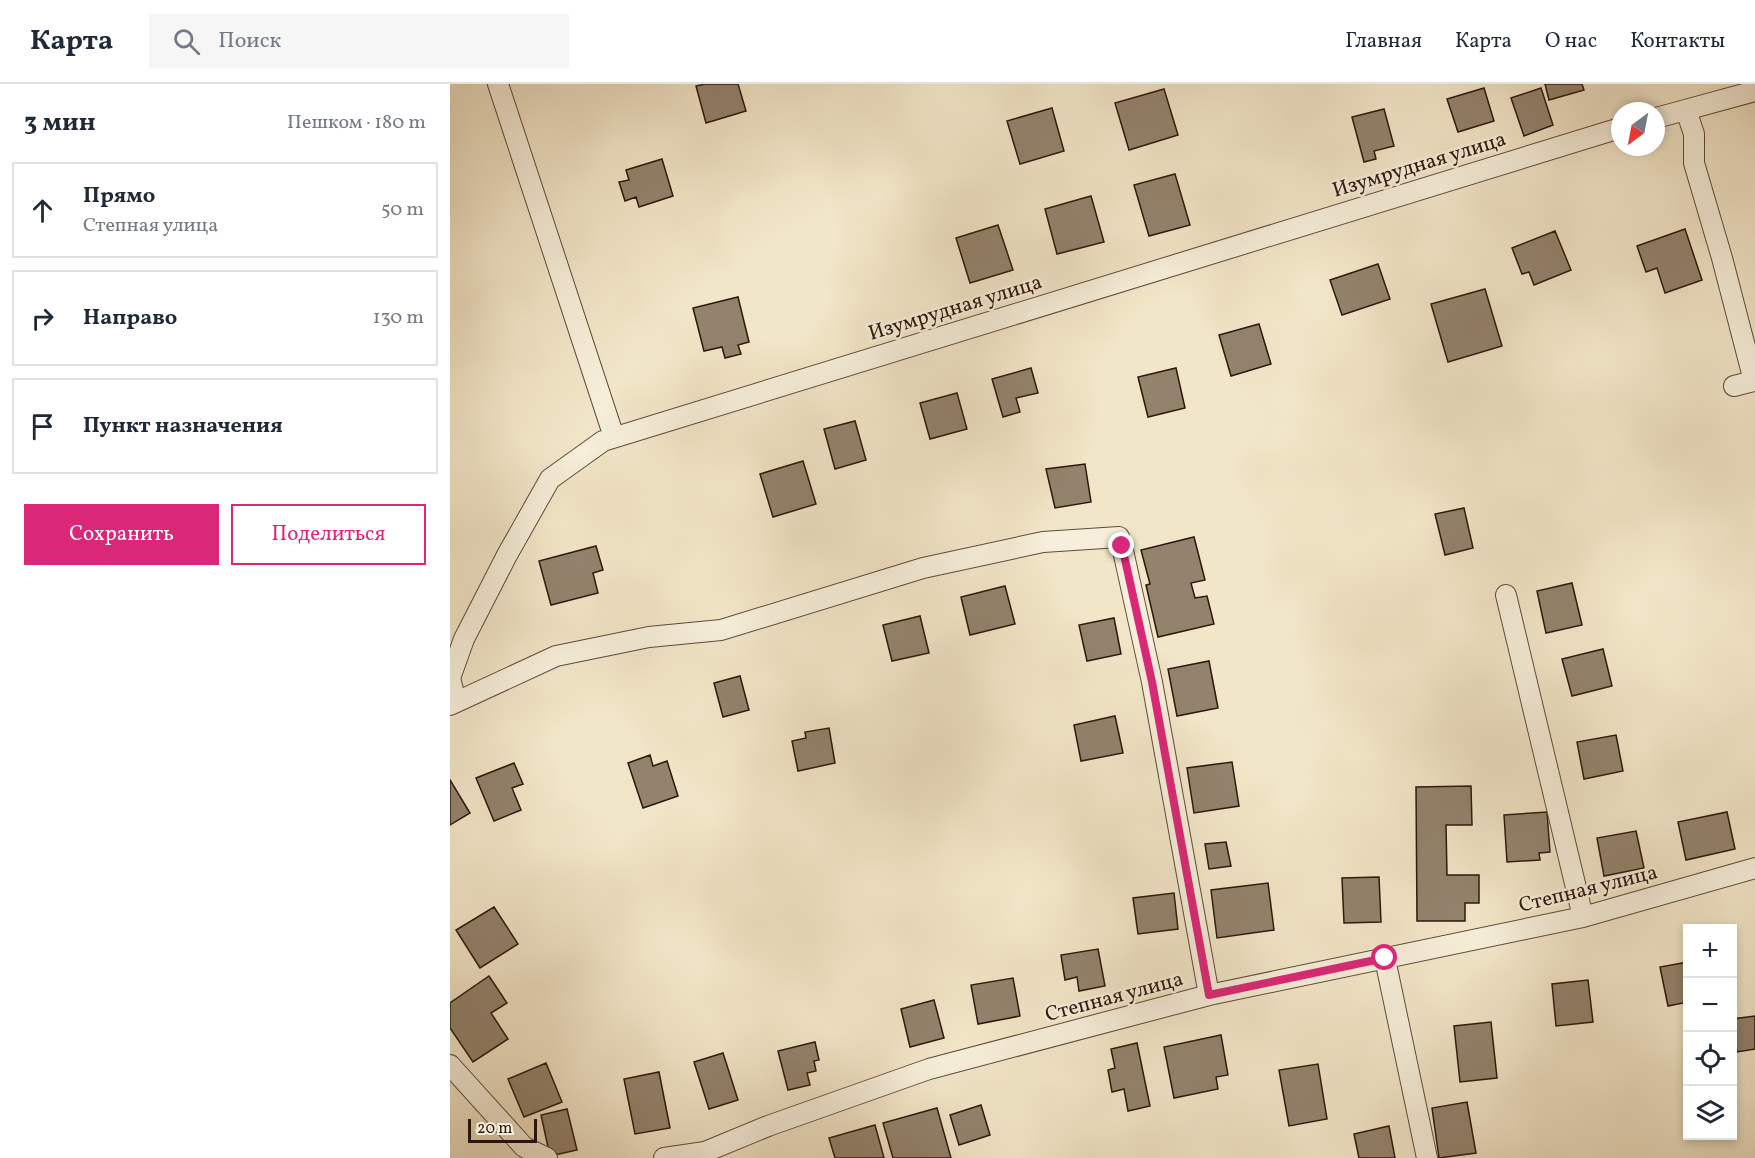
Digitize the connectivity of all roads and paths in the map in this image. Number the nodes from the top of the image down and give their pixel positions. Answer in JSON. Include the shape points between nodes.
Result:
{"nodes":[{"id":1,"x":498,"y":84,"type":"edge"},
{"id":2,"x":1755,"y":91,"type":"edge"},
{"id":3,"x":1686,"y":110,"type":"junction"},
{"id":4,"x":1665,"y":116,"type":"edge"},
{"id":5,"x":1611,"y":131,"type":"edge"},
{"id":6,"x":1734,"y":386,"type":"dead end"},
{"id":7,"x":614,"y":437,"type":"junction"},
{"id":8,"x":1506,"y":595,"type":"dead end"},
{"id":9,"x":453,"y":703,"type":"edge"},
{"id":10,"x":1755,"y":868,"type":"edge"},
{"id":11,"x":1582,"y":918,"type":"junction"},
{"id":12,"x":1385,"y":958,"type":"junction"},
{"id":13,"x":1209,"y":995,"type":"junction"},
{"id":14,"x":450,"y":1065,"type":"edge"},
{"id":15,"x":706,"y":1155,"type":"edge"},
{"id":16,"x":547,"y":1158,"type":"edge"},
{"id":17,"x":664,"y":1158,"type":"edge"},
{"id":18,"x":1427,"y":1158,"type":"edge"}],
"edges":[{"from":1,"to":7,"type":"street"},
{"from":2,"to":3,"type":"street"},
{"from":3,"to":4,"type":"street"},
{"from":3,"to":6,"type":"street","via":[[1694,135],[1694,163],[1754,381]]},
{"from":5,"to":7,"type":"street","name":"Изумрудная улица"},
{"from":7,"to":9,"type":"street","name":"Изумрудная улица","via":[[550,479],[464,639],[450,678]]},
{"from":8,"to":11,"type":"street"},
{"from":9,"to":13,"type":"street","via":[[556,656],[649,637],[721,630],[922,568],[1042,542],[1120,542],[1152,682]]},
{"from":10,"to":11,"type":"street","name":"Степная улица"},
{"from":11,"to":12,"type":"street","name":"Степная улица"},
{"from":12,"to":13,"type":"street","name":"Степная улица"},
{"from":12,"to":18,"type":"street"},
{"from":13,"to":15,"type":"street","name":"Степная улица","via":[[930,1070],[768,1126]]},
{"from":14,"to":16,"type":"street","via":[[524,1147]]},
{"from":15,"to":17,"type":"street","name":"Степная улица"}]}
